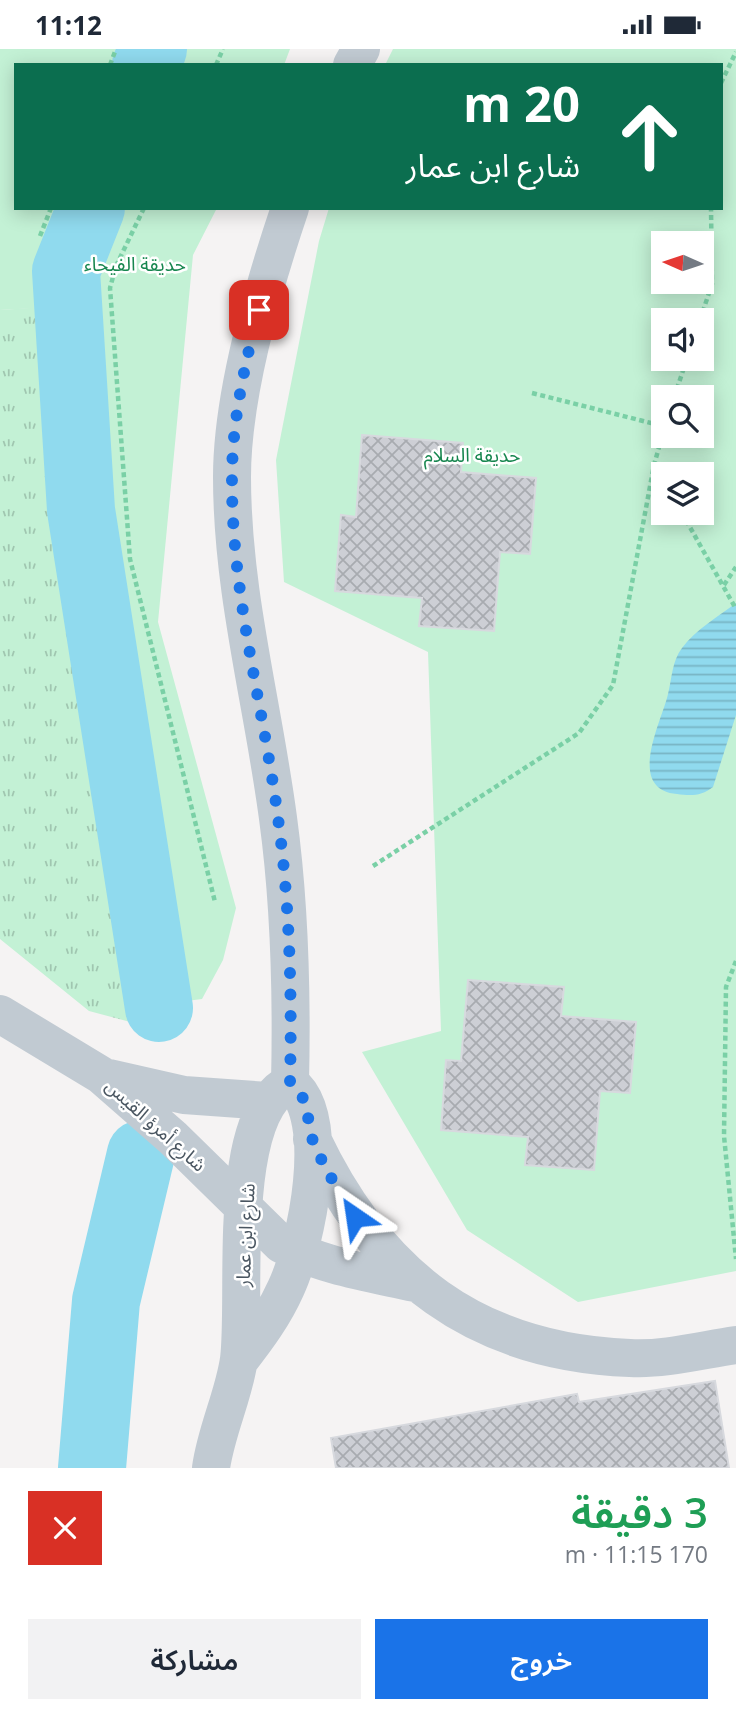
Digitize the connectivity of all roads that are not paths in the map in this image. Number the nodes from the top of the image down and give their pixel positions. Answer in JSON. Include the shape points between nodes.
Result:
{"nodes":[{"id":1,"x":289,"y":210,"type":"edge"},
{"id":2,"x":0,"y":1014,"type":"edge"},
{"id":3,"x":101,"y":1075,"type":"junction"},
{"id":4,"x":279,"y":1092,"type":"junction"},
{"id":5,"x":312,"y":1139,"type":"junction"},
{"id":6,"x":243,"y":1206,"type":"junction"},
{"id":7,"x":299,"y":1254,"type":"junction"},
{"id":8,"x":415,"y":1283,"type":"junction"},
{"id":9,"x":736,"y":1345,"type":"edge"},
{"id":10,"x":239,"y":1360,"type":"junction"},
{"id":11,"x":211,"y":1468,"type":"edge"}],
"edges":[{"from":1,"to":4,"type":"street","name":"شارع ابن عمار","via":[[253,333],[232,475],[236,561],[279,821],[290,964]]},
{"from":2,"to":3,"type":"street"},
{"from":3,"to":4,"type":"street","name":"شارع أمرؤ القيس","via":[[184,1095]]},
{"from":3,"to":6,"type":"street","name":"شارع أمرؤ القيس"},
{"from":4,"to":5,"type":"street","name":"شارع ابن عمار","via":[[301,1091]]},
{"from":4,"to":6,"type":"street","name":"شارع ابن عمار","via":[[253,1139]]},
{"from":5,"to":7,"type":"street","name":"شارع ابن عمار"},
{"from":5,"to":8,"type":"street","via":[[355,1217]]},
{"from":6,"to":7,"type":"street","name":"شارع أمرؤ القيس","via":[[281,1244]]},
{"from":6,"to":10,"type":"street","name":"شارع ابن عمار"},
{"from":7,"to":8,"type":"street"},
{"from":7,"to":10,"type":"street","name":"شارع ابن عمار","via":[[273,1313]]},
{"from":8,"to":9,"type":"street","via":[[464,1314],[518,1339],[575,1354],[634,1359]]},
{"from":10,"to":11,"type":"street","name":"شارع ابن عمار"}]}
